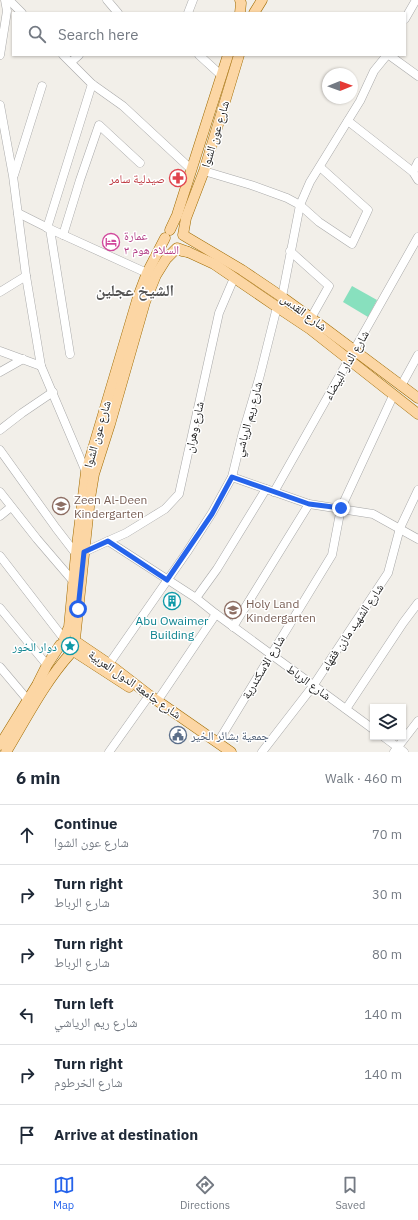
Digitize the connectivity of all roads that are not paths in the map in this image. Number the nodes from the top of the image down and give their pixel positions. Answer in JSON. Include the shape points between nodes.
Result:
{"nodes":[{"id":1,"x":5,"y":0,"type":"edge"},
{"id":2,"x":9,"y":0,"type":"edge"},
{"id":3,"x":107,"y":0,"type":"edge"},
{"id":4,"x":193,"y":0,"type":"edge"},
{"id":5,"x":240,"y":0,"type":"edge"},
{"id":6,"x":251,"y":0,"type":"edge"},
{"id":7,"x":262,"y":0,"type":"edge"},
{"id":8,"x":416,"y":0,"type":"edge"},
{"id":9,"x":21,"y":12,"type":"edge"},
{"id":10,"x":117,"y":12,"type":"edge"},
{"id":11,"x":188,"y":12,"type":"edge"},
{"id":12,"x":240,"y":12,"type":"edge"},
{"id":13,"x":250,"y":12,"type":"edge"},
{"id":14,"x":255,"y":12,"type":"edge"},
{"id":15,"x":406,"y":18,"type":"edge"},
{"id":16,"x":0,"y":55,"type":"edge"},
{"id":17,"x":64,"y":56,"type":"edge"},
{"id":18,"x":78,"y":56,"type":"edge"},
{"id":19,"x":200,"y":56,"type":"edge"},
{"id":20,"x":228,"y":56,"type":"edge"},
{"id":21,"x":239,"y":56,"type":"edge"},
{"id":22,"x":387,"y":56,"type":"edge"},
{"id":23,"x":389,"y":56,"type":"edge"},
{"id":24,"x":71,"y":62,"type":"junction"},
{"id":25,"x":222,"y":76,"type":"junction"},
{"id":26,"x":418,"y":76,"type":"edge"},
{"id":27,"x":92,"y":84,"type":"junction"},
{"id":28,"x":42,"y":86,"type":"dead end"},
{"id":29,"x":0,"y":105,"type":"edge"},
{"id":30,"x":348,"y":121,"type":"junction"},
{"id":31,"x":418,"y":162,"type":"edge"},
{"id":32,"x":140,"y":163,"type":"dead end"},
{"id":33,"x":320,"y":167,"type":"junction"},
{"id":34,"x":192,"y":170,"type":"junction"},
{"id":35,"x":204,"y":171,"type":"junction"},
{"id":36,"x":413,"y":172,"type":"junction"},
{"id":37,"x":13,"y":176,"type":"junction"},
{"id":38,"x":418,"y":180,"type":"edge"},
{"id":39,"x":300,"y":204,"type":"junction"},
{"id":40,"x":18,"y":213,"type":"junction"},
{"id":41,"x":185,"y":223,"type":"junction"},
{"id":42,"x":49,"y":229,"type":"junction"},
{"id":43,"x":167,"y":234,"type":"junction"},
{"id":44,"x":63,"y":235,"type":"junction"},
{"id":45,"x":183,"y":235,"type":"junction"},
{"id":46,"x":418,"y":237,"type":"edge"},
{"id":47,"x":192,"y":241,"type":"junction"},
{"id":48,"x":174,"y":251,"type":"junction"},
{"id":49,"x":290,"y":251,"type":"junction"},
{"id":50,"x":147,"y":273,"type":"junction"},
{"id":51,"x":26,"y":276,"type":"junction"},
{"id":52,"x":234,"y":278,"type":"junction"},
{"id":53,"x":0,"y":292,"type":"edge"},
{"id":54,"x":282,"y":297,"type":"junction"},
{"id":55,"x":277,"y":307,"type":"junction"},
{"id":56,"x":311,"y":318,"type":"junction"},
{"id":57,"x":355,"y":350,"type":"junction"},
{"id":58,"x":0,"y":351,"type":"edge"},
{"id":59,"x":70,"y":354,"type":"dead end"},
{"id":60,"x":418,"y":355,"type":"edge"},
{"id":61,"x":22,"y":360,"type":"junction"},
{"id":62,"x":349,"y":360,"type":"junction"},
{"id":63,"x":41,"y":366,"type":"junction"},
{"id":64,"x":0,"y":372,"type":"edge"},
{"id":65,"x":401,"y":386,"type":"junction"},
{"id":66,"x":53,"y":392,"type":"junction"},
{"id":67,"x":393,"y":396,"type":"junction"},
{"id":68,"x":418,"y":398,"type":"edge"},
{"id":69,"x":418,"y":414,"type":"edge"},
{"id":70,"x":0,"y":430,"type":"edge"},
{"id":71,"x":0,"y":450,"type":"edge"},
{"id":72,"x":86,"y":472,"type":"junction"},
{"id":73,"x":232,"y":477,"type":"junction"},
{"id":74,"x":270,"y":490,"type":"junction"},
{"id":75,"x":418,"y":490,"type":"edge"},
{"id":76,"x":0,"y":492,"type":"edge"},
{"id":77,"x":309,"y":504,"type":"junction"},
{"id":78,"x":11,"y":507,"type":"junction"},
{"id":79,"x":341,"y":508,"type":"junction"},
{"id":80,"x":0,"y":516,"type":"edge"},
{"id":81,"x":400,"y":528,"type":"junction"},
{"id":82,"x":418,"y":539,"type":"edge"},
{"id":83,"x":108,"y":541,"type":"junction"},
{"id":84,"x":80,"y":553,"type":"junction"},
{"id":85,"x":0,"y":556,"type":"edge"},
{"id":86,"x":167,"y":580,"type":"junction"},
{"id":87,"x":73,"y":581,"type":"junction"},
{"id":88,"x":196,"y":598,"type":"junction"},
{"id":89,"x":418,"y":603,"type":"edge"},
{"id":90,"x":0,"y":608,"type":"edge"},
{"id":91,"x":216,"y":614,"type":"junction"},
{"id":92,"x":233,"y":627,"type":"junction"},
{"id":93,"x":69,"y":644,"type":"junction"},
{"id":94,"x":271,"y":654,"type":"junction"},
{"id":95,"x":109,"y":664,"type":"junction"},
{"id":96,"x":47,"y":665,"type":"junction"},
{"id":97,"x":0,"y":667,"type":"edge"},
{"id":98,"x":313,"y":686,"type":"junction"},
{"id":99,"x":27,"y":699,"type":"junction"},
{"id":100,"x":146,"y":700,"type":"junction"},
{"id":101,"x":158,"y":700,"type":"junction"},
{"id":102,"x":346,"y":709,"type":"junction"},
{"id":103,"x":418,"y":721,"type":"edge"},
{"id":104,"x":370,"y":727,"type":"edge"},
{"id":105,"x":387,"y":740,"type":"edge"},
{"id":106,"x":1,"y":742,"type":"edge"},
{"id":107,"x":218,"y":747,"type":"edge"},
{"id":108,"x":399,"y":750,"type":"edge"},
{"id":109,"x":6,"y":752,"type":"edge"},
{"id":110,"x":109,"y":752,"type":"edge"},
{"id":111,"x":231,"y":752,"type":"edge"},
{"id":112,"x":262,"y":752,"type":"edge"}],
"edges":[{"from":1,"to":16,"type":"street","via":[[7,11]]},
{"from":2,"to":9,"type":"street"},
{"from":3,"to":10,"type":"street"},
{"from":4,"to":11,"type":"street"},
{"from":5,"to":12,"type":"main road"},
{"from":6,"to":13,"type":"main road"},
{"from":7,"to":14,"type":"main road"},
{"from":8,"to":15,"type":"street"},
{"from":17,"to":24,"type":"street"},
{"from":18,"to":24,"type":"street"},
{"from":19,"to":25,"type":"street"},
{"from":20,"to":25,"type":"main road","name":"شارع عون الشوا"},
{"from":21,"to":35,"type":"main road","name":"شارع عون الشوا"},
{"from":22,"to":30,"type":"street","via":[[374,71]]},
{"from":23,"to":26,"type":"street"},
{"from":24,"to":27,"type":"street"},
{"from":25,"to":34,"type":"main road","name":"شارع عون الشوا"},
{"from":27,"to":34,"type":"street","via":[[123,106]]},
{"from":27,"to":42,"type":"street"},
{"from":28,"to":37,"type":"street"},
{"from":29,"to":37,"type":"street"},
{"from":30,"to":33,"type":"street"},
{"from":30,"to":36,"type":"street"},
{"from":31,"to":36,"type":"street"},
{"from":32,"to":44,"type":"street","via":[[99,125]]},
{"from":33,"to":39,"type":"street"},
{"from":33,"to":39,"type":"street","via":[[368,210],[352,244],[319,222]]},
{"from":34,"to":43,"type":"main road","name":"شارع عون الشوا","via":[[177,215]]},
{"from":35,"to":39,"type":"street","via":[[252,185]]},
{"from":35,"to":41,"type":"main road","name":"شارع عون الشوا"},
{"from":36,"to":38,"type":"street"},
{"from":37,"to":40,"type":"street"},
{"from":39,"to":49,"type":"street"},
{"from":40,"to":42,"type":"street"},
{"from":40,"to":51,"type":"street"},
{"from":41,"to":45,"type":"main road","name":"شارع عون الشوا"},
{"from":41,"to":47,"type":"main road"},
{"from":42,"to":44,"type":"street"},
{"from":42,"to":59,"type":"street"},
{"from":43,"to":45,"type":"main road","via":[[176,229]]},
{"from":43,"to":48,"type":"main road","via":[[166,244]]},
{"from":43,"to":50,"type":"main road","name":"شارع عون الشوا"},
{"from":44,"to":50,"type":"street"},
{"from":45,"to":47,"type":"main road","name":"شارع القدس"},
{"from":45,"to":48,"type":"main road","via":[[184,241]]},
{"from":46,"to":57,"type":"street","name":"شارع الدار البيضاء"},
{"from":47,"to":54,"type":"main road","name":"شارع القدس"},
{"from":48,"to":52,"type":"main road","name":"شارع القدس","via":[[188,252],[214,264]]},
{"from":48,"to":84,"type":"main road","name":"شارع عون الشوا","via":[[156,275],[145,302],[94,474]]},
{"from":49,"to":54,"type":"street"},
{"from":49,"to":56,"type":"street","via":[[328,286]]},
{"from":50,"to":72,"type":"main road","name":"شارع عون الشوا"},
{"from":51,"to":53,"type":"street"},
{"from":51,"to":63,"type":"street"},
{"from":52,"to":55,"type":"main road","name":"شارع القدس"},
{"from":52,"to":83,"type":"street","name":"شارع وهران","via":[[219,313],[179,494],[165,509]]},
{"from":54,"to":56,"type":"main road","name":"شارع القدس"},
{"from":55,"to":62,"type":"main road","name":"شارع القدس"},
{"from":55,"to":73,"type":"street","name":"شارع ريم الرياشي"},
{"from":56,"to":57,"type":"main road","name":"شارع القدس"},
{"from":57,"to":62,"type":"street","name":"شارع الدار البيضاء"},
{"from":57,"to":65,"type":"main road","name":"شارع القدس"},
{"from":58,"to":61,"type":"street"},
{"from":60,"to":65,"type":"street"},
{"from":61,"to":63,"type":"street"},
{"from":61,"to":64,"type":"street"},
{"from":62,"to":67,"type":"main road","name":"شارع القدس"},
{"from":62,"to":74,"type":"street","name":"شارع الدار البيضاء"},
{"from":63,"to":66,"type":"street"},
{"from":65,"to":68,"type":"main road","name":"شارع القدس"},
{"from":66,"to":70,"type":"street"},
{"from":66,"to":72,"type":"street"},
{"from":67,"to":69,"type":"main road","name":"شارع القدس"},
{"from":67,"to":79,"type":"street","name":"شارع الاسكندرية"},
{"from":71,"to":84,"type":"street","via":[[56,528]]},
{"from":72,"to":84,"type":"main road","name":"شارع عون الشوا"},
{"from":73,"to":74,"type":"street"},
{"from":73,"to":86,"type":"street","name":"شارع ريم الرياشي","via":[[212,514]]},
{"from":74,"to":77,"type":"street"},
{"from":74,"to":88,"type":"street","name":"شارع الدار البيضاء"},
{"from":75,"to":81,"type":"street","name":"شارع الشهيد مازن فقهاء"},
{"from":76,"to":78,"type":"street"},
{"from":77,"to":79,"type":"street"},
{"from":77,"to":92,"type":"street"},
{"from":78,"to":80,"type":"street"},
{"from":78,"to":87,"type":"street"},
{"from":79,"to":81,"type":"street","via":[[373,514]]},
{"from":79,"to":94,"type":"street","name":"شارع الاسكندرية","via":[[332,554]]},
{"from":81,"to":82,"type":"street"},
{"from":81,"to":98,"type":"street","name":"شارع الشهيد مازن فقهاء","via":[[388,573]]},
{"from":83,"to":84,"type":"street"},
{"from":83,"to":86,"type":"street","name":"شارع الرباط"},
{"from":84,"to":87,"type":"main road","name":"شارع عون الشوا"},
{"from":84,"to":93,"type":"main road","name":"شارع عون الشوا"},
{"from":85,"to":93,"type":"street"},
{"from":86,"to":88,"type":"street","name":"شارع الرباط"},
{"from":86,"to":95,"type":"street","name":"شارع ريم الرياشي"},
{"from":87,"to":93,"type":"main road","name":"شارع عون الشوا"},
{"from":88,"to":91,"type":"street","name":"شارع الرباط"},
{"from":89,"to":102,"type":"street"},
{"from":90,"to":96,"type":"street"},
{"from":91,"to":92,"type":"street","name":"شارع الرباط"},
{"from":91,"to":101,"type":"street"},
{"from":92,"to":94,"type":"street","name":"شارع الرباط"},
{"from":93,"to":95,"type":"main road","name":"شارع جامعة الدول العربية"},
{"from":93,"to":96,"type":"main road","name":"شارع عون الشوا"},
{"from":93,"to":100,"type":"main road","name":"شارع جامعة الدول العربية"},
{"from":93,"to":109,"type":"main road","name":"شارع عون الشوا","via":[[62,663]]},
{"from":94,"to":98,"type":"street","name":"شارع الرباط"},
{"from":94,"to":107,"type":"street","name":"شارع الاسكندرية"},
{"from":95,"to":101,"type":"main road","name":"شارع جامعة الدول العربية"},
{"from":96,"to":99,"type":"main road","name":"شارع عون الشوا"},
{"from":97,"to":99,"type":"street"},
{"from":98,"to":102,"type":"street","name":"شارع الرباط"},
{"from":98,"to":112,"type":"street","name":"شارع الشهيد مازن فقهاء"},
{"from":99,"to":106,"type":"main road","name":"شارع عون الشوا"},
{"from":100,"to":107,"type":"main road","name":"شارع جامعة الدول العربية"},
{"from":100,"to":110,"type":"street"},
{"from":101,"to":111,"type":"main road","name":"شارع جامعة الدول العربية"},
{"from":102,"to":104,"type":"street","name":"شارع الرباط"},
{"from":103,"to":108,"type":"street"},
{"from":105,"to":108,"type":"street"}]}
